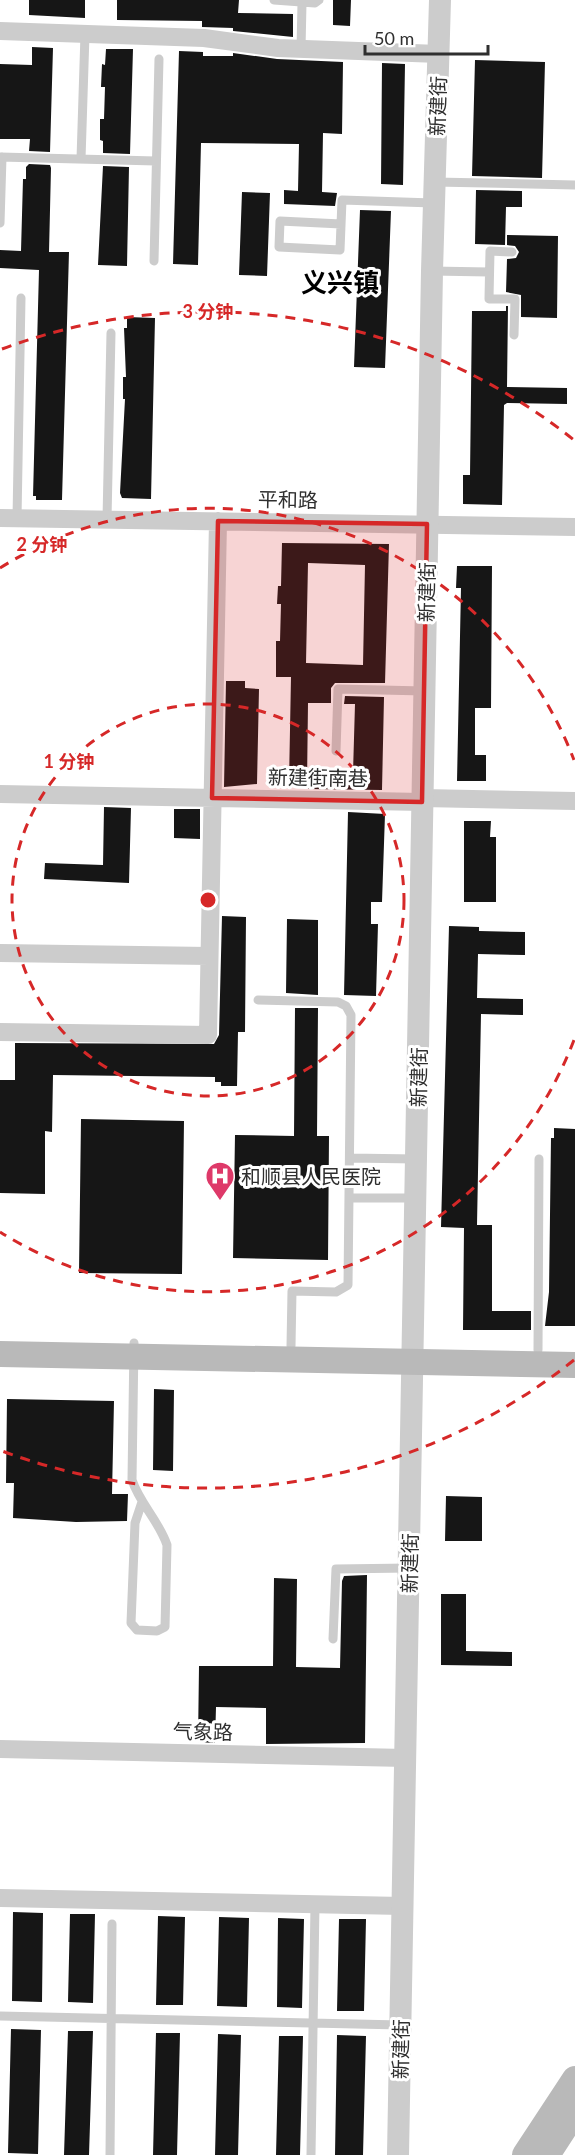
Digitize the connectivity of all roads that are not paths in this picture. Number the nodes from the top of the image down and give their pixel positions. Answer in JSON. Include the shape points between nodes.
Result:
{"nodes":[{"id":1,"x":274,"y":0,"type":"edge"},
{"id":2,"x":319,"y":0,"type":"edge"},
{"id":3,"x":440,"y":0,"type":"edge"},
{"id":4,"x":302,"y":3,"type":"junction"},
{"id":5,"x":0,"y":31,"type":"edge"},
{"id":6,"x":85,"y":34,"type":"junction"},
{"id":7,"x":301,"y":49,"type":"junction"},
{"id":8,"x":439,"y":54,"type":"junction"},
{"id":9,"x":159,"y":59,"type":"dead end"},
{"id":10,"x":1,"y":157,"type":"edge"},
{"id":11,"x":81,"y":159,"type":"junction"},
{"id":12,"x":156,"y":161,"type":"junction"},
{"id":13,"x":575,"y":184,"type":"edge"},
{"id":14,"x":434,"y":193,"type":"junction"},
{"id":15,"x":0,"y":223,"type":"edge"},
{"id":16,"x":341,"y":224,"type":"junction"},
{"id":17,"x":512,"y":252,"type":"dead end"},
{"id":18,"x":154,"y":261,"type":"dead end"},
{"id":19,"x":432,"y":271,"type":"junction"},
{"id":20,"x":489,"y":272,"type":"junction"},
{"id":21,"x":21,"y":298,"type":"dead end"},
{"id":22,"x":111,"y":333,"type":"dead end"},
{"id":23,"x":514,"y":335,"type":"dead end"},
{"id":24,"x":9,"y":518,"type":"edge"},
{"id":25,"x":107,"y":519,"type":"junction"},
{"id":26,"x":218,"y":521,"type":"junction"},
{"id":27,"x":427,"y":524,"type":"junction"},
{"id":28,"x":575,"y":527,"type":"edge"},
{"id":29,"x":424,"y":691,"type":"junction"},
{"id":30,"x":336,"y":751,"type":"dead end"},
{"id":31,"x":0,"y":794,"type":"edge"},
{"id":32,"x":212,"y":798,"type":"junction"},
{"id":33,"x":422,"y":800,"type":"junction"},
{"id":34,"x":575,"y":801,"type":"edge"},
{"id":35,"x":0,"y":952,"type":"edge"},
{"id":36,"x":209,"y":956,"type":"junction"},
{"id":37,"x":258,"y":1000,"type":"dead end"},
{"id":38,"x":0,"y":1032,"type":"edge"},
{"id":39,"x":350,"y":1158,"type":"junction"},
{"id":40,"x":416,"y":1159,"type":"junction"},
{"id":41,"x":539,"y":1159,"type":"dead end"},
{"id":42,"x":349,"y":1198,"type":"junction"},
{"id":43,"x":416,"y":1198,"type":"junction"},
{"id":44,"x":0,"y":1341,"type":"edge"},
{"id":45,"x":291,"y":1346,"type":"junction"},
{"id":46,"x":134,"y":1350,"type":"junction"},
{"id":47,"x":538,"y":1350,"type":"junction"},
{"id":48,"x":575,"y":1351,"type":"edge"},
{"id":49,"x":0,"y":1354,"type":"edge"},
{"id":50,"x":413,"y":1355,"type":"junction"},
{"id":51,"x":575,"y":1365,"type":"edge"},
{"id":52,"x":142,"y":1502,"type":"junction"},
{"id":53,"x":409,"y":1568,"type":"junction"},
{"id":54,"x":333,"y":1639,"type":"dead end"},
{"id":55,"x":0,"y":1749,"type":"edge"},
{"id":56,"x":406,"y":1758,"type":"junction"},
{"id":57,"x":0,"y":1898,"type":"edge"},
{"id":58,"x":315,"y":1904,"type":"junction"},
{"id":59,"x":403,"y":1906,"type":"junction"},
{"id":60,"x":112,"y":1924,"type":"dead end"},
{"id":61,"x":0,"y":2016,"type":"edge"},
{"id":62,"x":111,"y":2019,"type":"junction"},
{"id":63,"x":313,"y":2023,"type":"junction"},
{"id":64,"x":401,"y":2025,"type":"junction"},
{"id":65,"x":575,"y":2079,"type":"edge"},
{"id":66,"x":575,"y":2112,"type":"edge"},
{"id":67,"x":110,"y":2155,"type":"edge"},
{"id":68,"x":310,"y":2155,"type":"edge"},
{"id":69,"x":398,"y":2155,"type":"edge"},
{"id":70,"x":525,"y":2155,"type":"edge"},
{"id":71,"x":547,"y":2155,"type":"edge"}],
"edges":[{"from":1,"to":4,"type":"lane"},
{"from":2,"to":4,"type":"lane"},
{"from":3,"to":8,"type":"street","name":"新建街"},
{"from":4,"to":7,"type":"lane"},
{"from":5,"to":6,"type":"street"},
{"from":6,"to":7,"type":"street","via":[[204,38]]},
{"from":6,"to":11,"type":"lane"},
{"from":7,"to":8,"type":"street"},
{"from":8,"to":14,"type":"street","name":"新建街"},
{"from":9,"to":12,"type":"lane"},
{"from":10,"to":11,"type":"lane"},
{"from":10,"to":15,"type":"lane"},
{"from":11,"to":12,"type":"lane"},
{"from":12,"to":18,"type":"lane"},
{"from":13,"to":14,"type":"lane"},
{"from":14,"to":16,"type":"lane","via":[[342,200]]},
{"from":14,"to":19,"type":"street","name":"新建街"},
{"from":16,"to":16,"type":"lane","via":[[340,250],[279,247],[280,221]]},
{"from":17,"to":20,"type":"lane","via":[[490,251]]},
{"from":19,"to":20,"type":"lane"},
{"from":19,"to":27,"type":"street","name":"新建街"},
{"from":20,"to":23,"type":"lane","via":[[489,299],[515,299]]},
{"from":21,"to":24,"type":"lane"},
{"from":22,"to":25,"type":"lane"},
{"from":24,"to":25,"type":"street","name":"平和路"},
{"from":25,"to":26,"type":"street","name":"平和路"},
{"from":26,"to":27,"type":"street","name":"平和路"},
{"from":26,"to":32,"type":"street"},
{"from":27,"to":28,"type":"street","name":"平和路"},
{"from":27,"to":29,"type":"street","name":"新建街"},
{"from":29,"to":30,"type":"lane","via":[[338,689]]},
{"from":29,"to":33,"type":"street","name":"新建街"},
{"from":31,"to":32,"type":"street","name":"新建街南巷"},
{"from":32,"to":33,"type":"street","name":"新建街南巷"},
{"from":32,"to":36,"type":"street"},
{"from":33,"to":34,"type":"street","name":"新建街南巷"},
{"from":33,"to":40,"type":"street","name":"新建街"},
{"from":35,"to":36,"type":"street"},
{"from":36,"to":38,"type":"street","via":[[208,1035]]},
{"from":37,"to":39,"type":"lane","via":[[338,1002],[346,1006],[351,1015]]},
{"from":39,"to":40,"type":"lane"},
{"from":39,"to":42,"type":"lane"},
{"from":40,"to":43,"type":"street","name":"新建街"},
{"from":41,"to":47,"type":"lane"},
{"from":42,"to":43,"type":"lane"},
{"from":42,"to":45,"type":"lane","via":[[348,1285],[336,1292],[292,1291]]},
{"from":43,"to":50,"type":"street","name":"新建街"},
{"from":44,"to":46,"type":"main road"},
{"from":45,"to":46,"type":"main road"},
{"from":45,"to":50,"type":"main road"},
{"from":46,"to":49,"type":"main road"},
{"from":46,"to":50,"type":"main road"},
{"from":46,"to":52,"type":"lane","via":[[132,1480]]},
{"from":47,"to":48,"type":"main road"},
{"from":47,"to":50,"type":"main road"},
{"from":50,"to":51,"type":"main road"},
{"from":50,"to":53,"type":"street","name":"新建街"},
{"from":52,"to":52,"type":"lane","via":[[167,1545],[165,1628],[157,1631],[137,1630],[131,1623],[135,1523]]},
{"from":53,"to":54,"type":"lane","via":[[336,1569]]},
{"from":53,"to":56,"type":"street","name":"新建街"},
{"from":55,"to":56,"type":"street","name":"气象路"},
{"from":56,"to":59,"type":"street","name":"新建街"},
{"from":57,"to":58,"type":"street"},
{"from":58,"to":59,"type":"street"},
{"from":58,"to":63,"type":"lane"},
{"from":59,"to":64,"type":"street","name":"新建街"},
{"from":60,"to":62,"type":"lane"},
{"from":61,"to":62,"type":"lane"},
{"from":62,"to":63,"type":"lane"},
{"from":62,"to":67,"type":"lane"},
{"from":63,"to":64,"type":"lane"},
{"from":63,"to":68,"type":"lane"},
{"from":64,"to":69,"type":"street","name":"新建街"},
{"from":65,"to":70,"type":"main road"},
{"from":66,"to":71,"type":"main road"}]}
